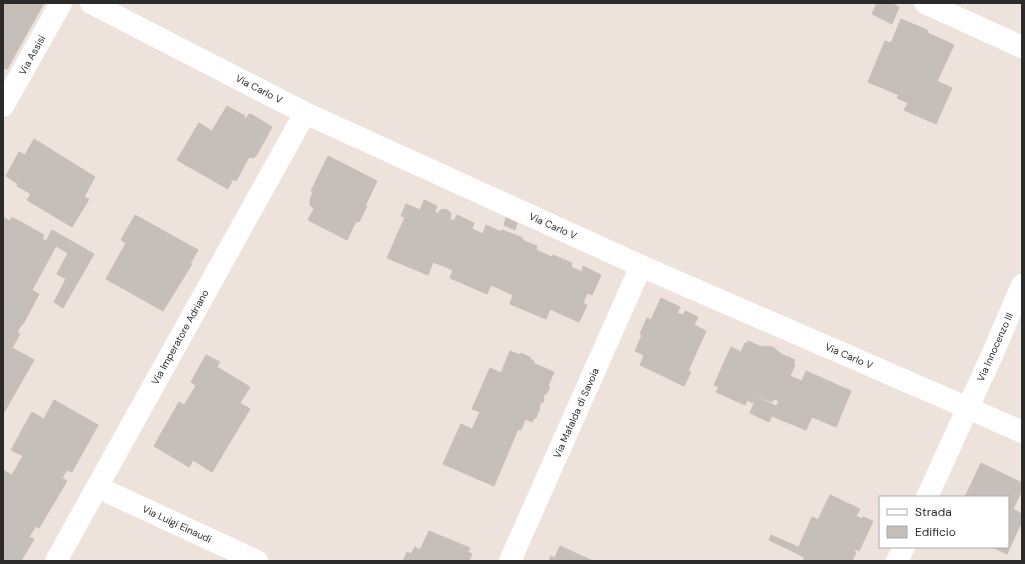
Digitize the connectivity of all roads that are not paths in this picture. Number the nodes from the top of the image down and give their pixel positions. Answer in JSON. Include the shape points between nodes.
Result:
{"nodes":[{"id":1,"x":61,"y":3,"type":"edge"},
{"id":2,"x":91,"y":3,"type":"edge"},
{"id":3,"x":925,"y":3,"type":"edge"},
{"id":4,"x":1022,"y":47,"type":"edge"},
{"id":5,"x":3,"y":106,"type":"edge"},
{"id":6,"x":305,"y":113,"type":"junction"},
{"id":7,"x":641,"y":266,"type":"junction"},
{"id":8,"x":1022,"y":285,"type":"edge"},
{"id":9,"x":968,"y":408,"type":"junction"},
{"id":10,"x":1022,"y":432,"type":"edge"},
{"id":11,"x":97,"y":487,"type":"junction"},
{"id":12,"x":927,"y":496,"type":"edge"},
{"id":13,"x":904,"y":548,"type":"edge"},
{"id":14,"x":56,"y":561,"type":"edge"},
{"id":15,"x":257,"y":561,"type":"edge"},
{"id":16,"x":510,"y":561,"type":"edge"},
{"id":17,"x":897,"y":561,"type":"edge"}],
"edges":[{"from":1,"to":5,"type":"street","name":"Via Assisi"},
{"from":2,"to":6,"type":"street","name":"Via Carlo V"},
{"from":3,"to":4,"type":"street"},
{"from":6,"to":7,"type":"street","name":"Via Carlo V"},
{"from":6,"to":11,"type":"street","name":"Via Imperatore Adriano"},
{"from":7,"to":9,"type":"street","name":"Via Carlo V"},
{"from":7,"to":16,"type":"street","name":"Via Mafalda di Savoia"},
{"from":8,"to":9,"type":"street","name":"Via Innocenzo III"},
{"from":9,"to":10,"type":"street","name":"Via Carlo V"},
{"from":9,"to":12,"type":"street","name":"Via Innocenzo III"},
{"from":11,"to":14,"type":"street","name":"Via Imperatore Adriano"},
{"from":11,"to":15,"type":"street","name":"Via Luigi Einaudi"},
{"from":13,"to":17,"type":"street"}]}
